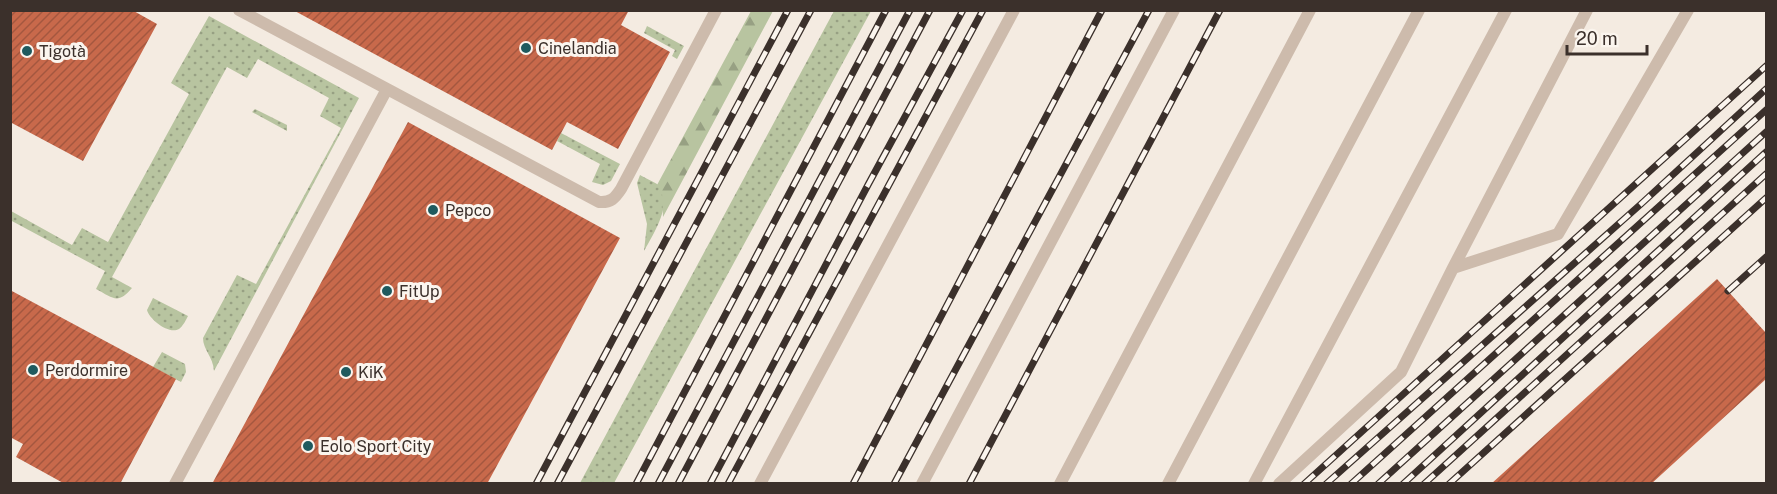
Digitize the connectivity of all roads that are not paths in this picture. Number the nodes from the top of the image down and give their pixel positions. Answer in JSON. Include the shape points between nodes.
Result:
{"nodes":[{"id":1,"x":716,"y":10,"type":"edge"},
{"id":2,"x":1014,"y":10,"type":"edge"},
{"id":3,"x":1174,"y":10,"type":"edge"},
{"id":4,"x":1310,"y":10,"type":"edge"},
{"id":5,"x":1419,"y":10,"type":"edge"},
{"id":6,"x":1506,"y":10,"type":"edge"},
{"id":7,"x":1587,"y":10,"type":"edge"},
{"id":8,"x":1688,"y":10,"type":"edge"},
{"id":9,"x":241,"y":11,"type":"edge"},
{"id":10,"x":387,"y":89,"type":"junction"},
{"id":11,"x":1453,"y":268,"type":"junction"},
{"id":12,"x":175,"y":483,"type":"edge"},
{"id":13,"x":760,"y":483,"type":"edge"},
{"id":14,"x":922,"y":483,"type":"edge"},
{"id":15,"x":1060,"y":483,"type":"edge"},
{"id":16,"x":1168,"y":483,"type":"edge"},
{"id":17,"x":1254,"y":483,"type":"edge"},
{"id":18,"x":1280,"y":483,"type":"edge"}],
"edges":[{"from":1,"to":10,"type":"lane","via":[[621,189],[608,202],[600,202]]},
{"from":2,"to":13,"type":"lane"},
{"from":3,"to":14,"type":"lane"},
{"from":4,"to":15,"type":"lane"},
{"from":5,"to":16,"type":"lane"},
{"from":6,"to":17,"type":"lane"},
{"from":7,"to":11,"type":"lane"},
{"from":8,"to":11,"type":"lane","via":[[1558,234]]},
{"from":9,"to":10,"type":"lane"},
{"from":10,"to":12,"type":"lane"},
{"from":11,"to":18,"type":"lane","via":[[1401,372]]}]}
